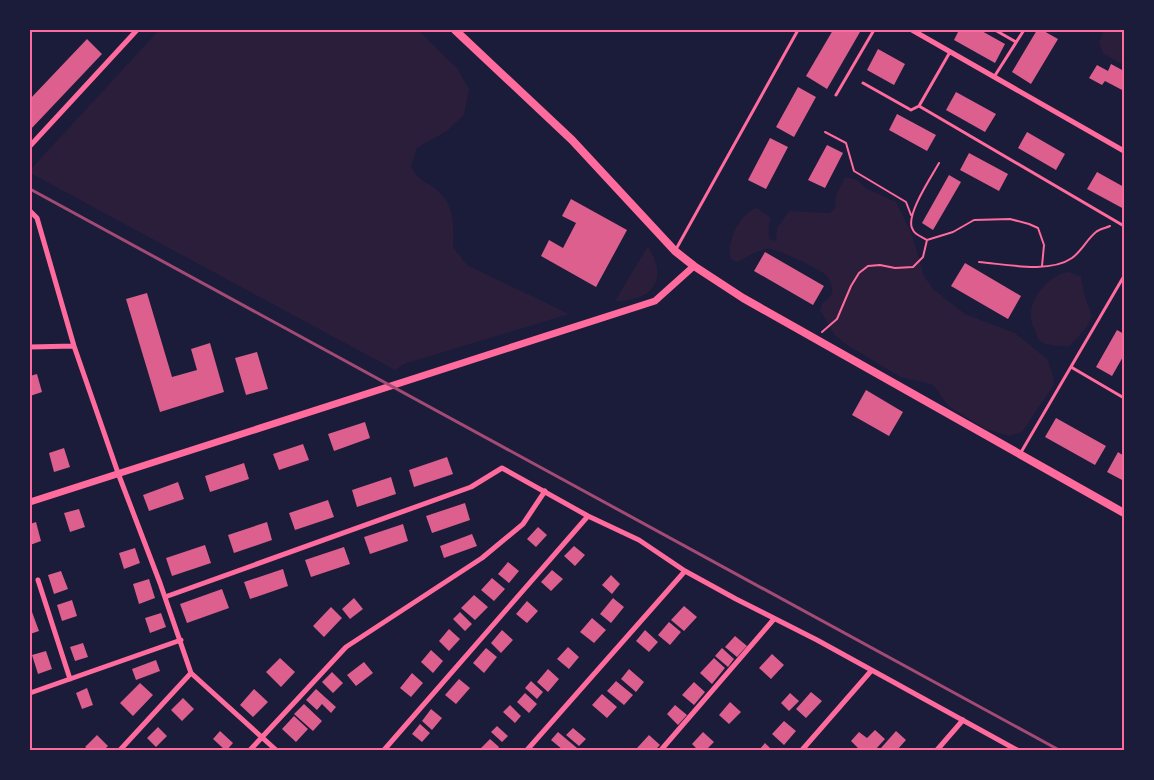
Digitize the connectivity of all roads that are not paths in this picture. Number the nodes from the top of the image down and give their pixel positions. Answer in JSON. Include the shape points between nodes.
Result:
{"nodes":[{"id":1,"x":137,"y":30,"type":"edge"},
{"id":2,"x":455,"y":30,"type":"edge"},
{"id":3,"x":798,"y":30,"type":"edge"},
{"id":4,"x":874,"y":30,"type":"edge"},
{"id":5,"x":912,"y":30,"type":"edge"},
{"id":6,"x":995,"y":30,"type":"edge"},
{"id":7,"x":1024,"y":30,"type":"edge"},
{"id":8,"x":1016,"y":42,"type":"junction"},
{"id":9,"x":950,"y":52,"type":"junction"},
{"id":10,"x":994,"y":77,"type":"junction"},
{"id":11,"x":863,"y":83,"type":"dead end"},
{"id":12,"x":836,"y":95,"type":"dead end"},
{"id":13,"x":918,"y":106,"type":"junction"},
{"id":14,"x":30,"y":146,"type":"edge"},
{"id":15,"x":1124,"y":151,"type":"edge"},
{"id":16,"x":30,"y":211,"type":"edge"},
{"id":17,"x":1124,"y":226,"type":"edge"},
{"id":18,"x":675,"y":251,"type":"junction"},
{"id":19,"x":694,"y":266,"type":"junction"},
{"id":20,"x":1124,"y":276,"type":"edge"},
{"id":21,"x":74,"y":346,"type":"junction"},
{"id":22,"x":30,"y":347,"type":"edge"},
{"id":23,"x":1071,"y":367,"type":"junction"},
{"id":24,"x":1124,"y":398,"type":"edge"},
{"id":25,"x":1020,"y":454,"type":"junction"},
{"id":26,"x":118,"y":473,"type":"junction"},
{"id":27,"x":545,"y":492,"type":"junction"},
{"id":28,"x":30,"y":502,"type":"edge"},
{"id":29,"x":1124,"y":513,"type":"edge"},
{"id":30,"x":588,"y":516,"type":"junction"},
{"id":31,"x":685,"y":571,"type":"junction"},
{"id":32,"x":38,"y":580,"type":"dead end"},
{"id":33,"x":165,"y":597,"type":"junction"},
{"id":34,"x":774,"y":619,"type":"junction"},
{"id":35,"x":181,"y":640,"type":"junction"},
{"id":36,"x":871,"y":671,"type":"junction"},
{"id":37,"x":191,"y":673,"type":"junction"},
{"id":38,"x":70,"y":679,"type":"junction"},
{"id":39,"x":30,"y":693,"type":"edge"},
{"id":40,"x":963,"y":720,"type":"junction"},
{"id":41,"x":262,"y":737,"type":"junction"},
{"id":42,"x":120,"y":750,"type":"edge"},
{"id":43,"x":250,"y":750,"type":"edge"},
{"id":44,"x":276,"y":750,"type":"edge"},
{"id":45,"x":384,"y":750,"type":"edge"},
{"id":46,"x":527,"y":750,"type":"edge"},
{"id":47,"x":660,"y":750,"type":"edge"},
{"id":48,"x":802,"y":750,"type":"edge"},
{"id":49,"x":937,"y":750,"type":"edge"},
{"id":50,"x":1017,"y":750,"type":"edge"}],
"edges":[{"from":1,"to":14,"type":"street"},
{"from":2,"to":18,"type":"main road","via":[[572,140]]},
{"from":3,"to":18,"type":"lane"},
{"from":4,"to":12,"type":"lane"},
{"from":5,"to":9,"type":"street"},
{"from":6,"to":8,"type":"lane"},
{"from":7,"to":8,"type":"lane"},
{"from":8,"to":10,"type":"lane"},
{"from":9,"to":10,"type":"street"},
{"from":9,"to":13,"type":"lane"},
{"from":10,"to":15,"type":"street"},
{"from":11,"to":13,"type":"lane","via":[[911,110]]},
{"from":13,"to":17,"type":"lane"},
{"from":16,"to":21,"type":"street","via":[[37,218]]},
{"from":18,"to":19,"type":"main road"},
{"from":19,"to":25,"type":"main road","via":[[743,298]]},
{"from":19,"to":26,"type":"street","via":[[655,301]]},
{"from":20,"to":23,"type":"lane"},
{"from":21,"to":22,"type":"street"},
{"from":21,"to":26,"type":"street"},
{"from":23,"to":24,"type":"lane"},
{"from":23,"to":25,"type":"lane"},
{"from":25,"to":29,"type":"main road"},
{"from":26,"to":28,"type":"street"},
{"from":26,"to":33,"type":"street"},
{"from":27,"to":30,"type":"street"},
{"from":27,"to":33,"type":"street","via":[[502,468],[471,488]]},
{"from":27,"to":41,"type":"street","via":[[523,524],[482,558],[346,647]]},
{"from":30,"to":31,"type":"street","via":[[639,540]]},
{"from":30,"to":45,"type":"street"},
{"from":31,"to":34,"type":"street"},
{"from":31,"to":46,"type":"street"},
{"from":32,"to":38,"type":"street"},
{"from":33,"to":35,"type":"street"},
{"from":34,"to":36,"type":"street"},
{"from":34,"to":47,"type":"street"},
{"from":35,"to":37,"type":"street"},
{"from":35,"to":38,"type":"street"},
{"from":36,"to":40,"type":"street"},
{"from":36,"to":48,"type":"street"},
{"from":37,"to":41,"type":"street"},
{"from":37,"to":42,"type":"street"},
{"from":38,"to":39,"type":"street"},
{"from":40,"to":49,"type":"street"},
{"from":40,"to":50,"type":"street"},
{"from":41,"to":43,"type":"street"},
{"from":41,"to":44,"type":"street"}]}
